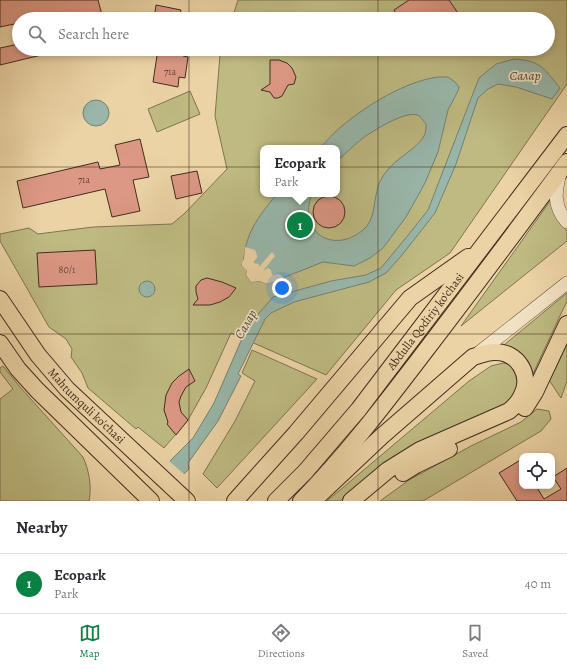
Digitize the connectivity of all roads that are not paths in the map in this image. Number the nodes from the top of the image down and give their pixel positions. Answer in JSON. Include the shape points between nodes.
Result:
{"nodes":[{"id":1,"x":566,"y":136,"type":"edge"},
{"id":2,"x":564,"y":167,"type":"edge"},
{"id":3,"x":567,"y":222,"type":"edge"},
{"id":4,"x":490,"y":237,"type":"junction"},
{"id":5,"x":567,"y":283,"type":"edge"},
{"id":6,"x":0,"y":299,"type":"edge"},
{"id":7,"x":567,"y":324,"type":"edge"},
{"id":8,"x":0,"y":343,"type":"edge"},
{"id":9,"x":473,"y":358,"type":"junction"},
{"id":10,"x":151,"y":501,"type":"edge"},
{"id":11,"x":187,"y":501,"type":"edge"},
{"id":12,"x":236,"y":501,"type":"edge"},
{"id":13,"x":276,"y":501,"type":"edge"},
{"id":14,"x":301,"y":501,"type":"edge"},
{"id":15,"x":313,"y":501,"type":"edge"},
{"id":16,"x":351,"y":501,"type":"edge"},
{"id":17,"x":368,"y":501,"type":"edge"}],
"edges":[{"from":1,"to":4,"type":"main road","name":"Abdulla Qodiriy ko'chasi"},
{"from":2,"to":3,"type":"street","via":[[556,189],[556,202]]},
{"from":2,"to":14,"type":"main road","name":"Abdulla Qodiriy ko'chasi","via":[[386,402],[352,445]]},
{"from":4,"to":12,"type":"main road","via":[[464,261],[410,298]]},
{"from":4,"to":13,"type":"main road","name":"Abdulla Qodiriy ko'chasi","via":[[360,409]]},
{"from":5,"to":9,"type":"street"},
{"from":6,"to":11,"type":"main road","name":"Mahtumquli ko'chasi","via":[[38,355],[60,381]]},
{"from":7,"to":17,"type":"main road","via":[[535,392],[514,419],[416,464]]},
{"from":8,"to":10,"type":"main road","name":"Mahtumquli ko'chasi","via":[[37,390]]},
{"from":9,"to":15,"type":"main road","via":[[382,436]]},
{"from":9,"to":16,"type":"main road","via":[[499,352],[511,355],[520,363],[526,376],[525,384],[522,396],[514,407],[410,455]]}]}
